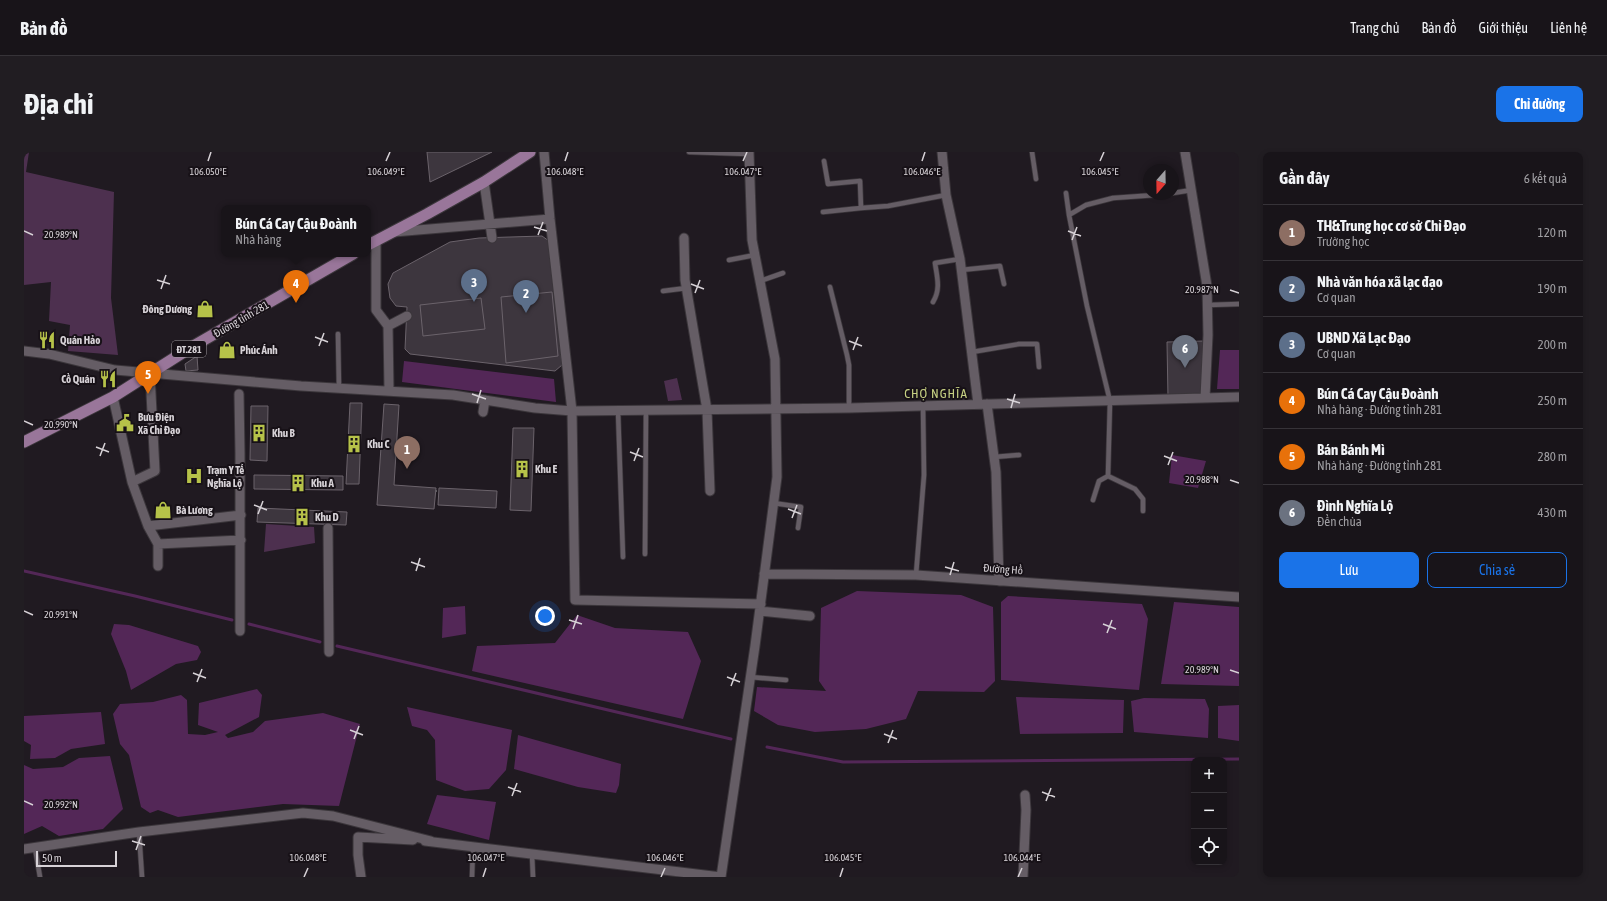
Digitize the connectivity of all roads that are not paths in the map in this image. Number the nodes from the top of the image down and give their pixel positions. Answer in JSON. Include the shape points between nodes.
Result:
{"nodes":[{"id":1,"x":530,"y":152,"type":"edge"},
{"id":2,"x":544,"y":152,"type":"edge"},
{"id":3,"x":689,"y":152,"type":"edge"},
{"id":4,"x":942,"y":152,"type":"edge"},
{"id":5,"x":1032,"y":152,"type":"edge"},
{"id":6,"x":1185,"y":152,"type":"edge"},
{"id":7,"x":749,"y":153,"type":"edge"},
{"id":8,"x":824,"y":162,"type":"dead end"},
{"id":9,"x":1036,"y":178,"type":"dead end"},
{"id":10,"x":484,"y":182,"type":"junction"},
{"id":11,"x":1192,"y":190,"type":"junction"},
{"id":12,"x":1066,"y":193,"type":"dead end"},
{"id":13,"x":1179,"y":193,"type":"edge"},
{"id":14,"x":946,"y":195,"type":"junction"},
{"id":15,"x":1143,"y":196,"type":"edge"},
{"id":16,"x":861,"y":208,"type":"junction"},
{"id":17,"x":823,"y":212,"type":"dead end"},
{"id":18,"x":1069,"y":215,"type":"junction"},
{"id":19,"x":550,"y":219,"type":"junction"},
{"id":20,"x":489,"y":224,"type":"junction"},
{"id":21,"x":394,"y":232,"type":"junction"},
{"id":22,"x":492,"y":238,"type":"dead end"},
{"id":23,"x":684,"y":238,"type":"dead end"},
{"id":24,"x":372,"y":243,"type":"edge"},
{"id":25,"x":755,"y":255,"type":"junction"},
{"id":26,"x":348,"y":257,"type":"edge"},
{"id":27,"x":960,"y":259,"type":"junction"},
{"id":28,"x":728,"y":260,"type":"dead end"},
{"id":29,"x":961,"y":270,"type":"junction"},
{"id":30,"x":783,"y":274,"type":"dead end"},
{"id":31,"x":760,"y":282,"type":"junction"},
{"id":32,"x":1004,"y":284,"type":"dead end"},
{"id":33,"x":830,"y":287,"type":"dead end"},
{"id":34,"x":687,"y":288,"type":"junction"},
{"id":35,"x":663,"y":291,"type":"dead end"},
{"id":36,"x":933,"y":302,"type":"dead end"},
{"id":37,"x":1239,"y":304,"type":"edge"},
{"id":38,"x":1208,"y":305,"type":"junction"},
{"id":39,"x":407,"y":316,"type":"dead end"},
{"id":40,"x":388,"y":326,"type":"junction"},
{"id":41,"x":338,"y":334,"type":"dead end"},
{"id":42,"x":24,"y":351,"type":"edge"},
{"id":43,"x":972,"y":352,"type":"junction"},
{"id":44,"x":1039,"y":367,"type":"dead end"},
{"id":45,"x":150,"y":374,"type":"junction"},
{"id":46,"x":339,"y":388,"type":"junction"},
{"id":47,"x":388,"y":390,"type":"junction"},
{"id":48,"x":239,"y":394,"type":"dead end"},
{"id":49,"x":113,"y":397,"type":"junction"},
{"id":50,"x":1239,"y":397,"type":"edge"},
{"id":51,"x":1205,"y":398,"type":"junction"},
{"id":52,"x":485,"y":400,"type":"junction"},
{"id":53,"x":1110,"y":401,"type":"junction"},
{"id":54,"x":983,"y":404,"type":"junction"},
{"id":55,"x":923,"y":406,"type":"junction"},
{"id":56,"x":849,"y":408,"type":"junction"},
{"id":57,"x":777,"y":409,"type":"junction"},
{"id":58,"x":572,"y":410,"type":"junction"},
{"id":59,"x":618,"y":410,"type":"junction"},
{"id":60,"x":646,"y":410,"type":"junction"},
{"id":61,"x":707,"y":410,"type":"junction"},
{"id":62,"x":484,"y":412,"type":"dead end"},
{"id":63,"x":24,"y":442,"type":"edge"},
{"id":64,"x":1018,"y":455,"type":"dead end"},
{"id":65,"x":994,"y":457,"type":"junction"},
{"id":66,"x":1108,"y":476,"type":"junction"},
{"id":67,"x":132,"y":482,"type":"junction"},
{"id":68,"x":710,"y":492,"type":"dead end"},
{"id":69,"x":1093,"y":500,"type":"dead end"},
{"id":70,"x":773,"y":503,"type":"junction"},
{"id":71,"x":1143,"y":511,"type":"dead end"},
{"id":72,"x":241,"y":515,"type":"junction"},
{"id":73,"x":148,"y":526,"type":"junction"},
{"id":74,"x":328,"y":528,"type":"dead end"},
{"id":75,"x":798,"y":528,"type":"dead end"},
{"id":76,"x":241,"y":540,"type":"junction"},
{"id":77,"x":158,"y":544,"type":"junction"},
{"id":78,"x":645,"y":554,"type":"dead end"},
{"id":79,"x":623,"y":557,"type":"dead end"},
{"id":80,"x":158,"y":566,"type":"dead end"},
{"id":81,"x":764,"y":574,"type":"junction"},
{"id":82,"x":916,"y":575,"type":"junction"},
{"id":83,"x":999,"y":581,"type":"junction"},
{"id":84,"x":1239,"y":597,"type":"edge"},
{"id":85,"x":760,"y":607,"type":"junction"},
{"id":86,"x":810,"y":616,"type":"dead end"},
{"id":87,"x":240,"y":631,"type":"dead end"},
{"id":88,"x":329,"y":652,"type":"dead end"},
{"id":89,"x":750,"y":677,"type":"junction"},
{"id":90,"x":786,"y":680,"type":"dead end"},
{"id":91,"x":1025,"y":795,"type":"dead end"},
{"id":92,"x":360,"y":823,"type":"junction"},
{"id":93,"x":139,"y":832,"type":"junction"},
{"id":94,"x":358,"y":837,"type":"junction"},
{"id":95,"x":431,"y":841,"type":"junction"},
{"id":96,"x":473,"y":846,"type":"junction"},
{"id":97,"x":35,"y":848,"type":"junction"},
{"id":98,"x":24,"y":849,"type":"edge"},
{"id":99,"x":532,"y":854,"type":"junction"},
{"id":100,"x":40,"y":877,"type":"edge"},
{"id":101,"x":142,"y":877,"type":"edge"},
{"id":102,"x":361,"y":877,"type":"edge"},
{"id":103,"x":472,"y":877,"type":"edge"},
{"id":104,"x":533,"y":877,"type":"edge"},
{"id":105,"x":721,"y":877,"type":"edge"},
{"id":106,"x":1023,"y":877,"type":"edge"}],
"edges":[{"from":1,"to":10,"type":"main road"},
{"from":2,"to":19,"type":"street"},
{"from":3,"to":7,"type":"lane"},
{"from":4,"to":14,"type":"street"},
{"from":5,"to":9,"type":"lane"},
{"from":6,"to":11,"type":"street"},
{"from":7,"to":25,"type":"street","via":[[752,240]]},
{"from":8,"to":16,"type":"lane","via":[[828,184],[860,181]]},
{"from":10,"to":20,"type":"street"},
{"from":10,"to":21,"type":"main road"},
{"from":11,"to":13,"type":"lane"},
{"from":11,"to":38,"type":"street"},
{"from":12,"to":18,"type":"lane"},
{"from":14,"to":16,"type":"lane","via":[[888,206]]},
{"from":14,"to":27,"type":"street"},
{"from":15,"to":18,"type":"lane","via":[[1113,198],[1086,205]]},
{"from":16,"to":17,"type":"lane"},
{"from":18,"to":53,"type":"lane","via":[[1086,306]]},
{"from":19,"to":20,"type":"street"},
{"from":19,"to":58,"type":"street"},
{"from":20,"to":21,"type":"street"},
{"from":20,"to":22,"type":"street"},
{"from":21,"to":24,"type":"main road"},
{"from":23,"to":34,"type":"street"},
{"from":24,"to":40,"type":"street","via":[[376,310]]},
{"from":25,"to":28,"type":"lane"},
{"from":25,"to":31,"type":"street"},
{"from":26,"to":45,"type":"main road","name":"Đường tỉnh 281","number":"ĐT.281","via":[[190,348]]},
{"from":27,"to":29,"type":"street"},
{"from":27,"to":36,"type":"lane","via":[[935,263],[938,294]]},
{"from":29,"to":32,"type":"lane","via":[[1000,266]]},
{"from":29,"to":43,"type":"street"},
{"from":30,"to":31,"type":"lane"},
{"from":31,"to":57,"type":"street","via":[[775,358]]},
{"from":33,"to":56,"type":"lane","via":[[848,360]]},
{"from":34,"to":35,"type":"lane"},
{"from":34,"to":61,"type":"street"},
{"from":37,"to":38,"type":"lane"},
{"from":38,"to":51,"type":"street"},
{"from":39,"to":40,"type":"street"},
{"from":40,"to":47,"type":"street"},
{"from":41,"to":46,"type":"lane"},
{"from":42,"to":45,"type":"street","via":[[49,354],[115,370]]},
{"from":43,"to":44,"type":"lane","via":[[1019,344],[1037,344]]},
{"from":43,"to":54,"type":"street"},
{"from":45,"to":46,"type":"street","via":[[302,390]]},
{"from":45,"to":49,"type":"main road","name":"Đường tỉnh 281","number":"ĐT.281"},
{"from":45,"to":67,"type":"street","via":[[155,470]]},
{"from":46,"to":47,"type":"street"},
{"from":47,"to":52,"type":"street"},
{"from":48,"to":72,"type":"street"},
{"from":49,"to":63,"type":"main road","name":"Đường tỉnh 281","number":"ĐT.281"},
{"from":49,"to":67,"type":"street"},
{"from":50,"to":51,"type":"street"},
{"from":51,"to":53,"type":"street"},
{"from":52,"to":58,"type":"street","via":[[535,408]]},
{"from":52,"to":62,"type":"street"},
{"from":53,"to":54,"type":"street"},
{"from":53,"to":66,"type":"lane"},
{"from":54,"to":55,"type":"street"},
{"from":54,"to":65,"type":"street"},
{"from":55,"to":56,"type":"street"},
{"from":55,"to":82,"type":"lane","via":[[924,475]]},
{"from":56,"to":57,"type":"street"},
{"from":57,"to":61,"type":"street"},
{"from":57,"to":70,"type":"street","via":[[777,478]]},
{"from":58,"to":59,"type":"street"},
{"from":58,"to":85,"type":"street","via":[[574,600]]},
{"from":59,"to":60,"type":"street"},
{"from":59,"to":79,"type":"lane"},
{"from":60,"to":61,"type":"street"},
{"from":60,"to":78,"type":"lane"},
{"from":61,"to":68,"type":"street"},
{"from":64,"to":65,"type":"lane"},
{"from":65,"to":83,"type":"street"},
{"from":66,"to":69,"type":"lane","via":[[1099,481]]},
{"from":66,"to":71,"type":"lane","via":[[1135,489],[1143,499]]},
{"from":67,"to":73,"type":"street"},
{"from":70,"to":75,"type":"lane","via":[[801,507]]},
{"from":70,"to":81,"type":"street"},
{"from":72,"to":73,"type":"street"},
{"from":72,"to":76,"type":"street"},
{"from":73,"to":77,"type":"street"},
{"from":74,"to":88,"type":"street"},
{"from":76,"to":77,"type":"street"},
{"from":76,"to":87,"type":"street"},
{"from":77,"to":80,"type":"street"},
{"from":81,"to":82,"type":"street","name":"Đường Hồ"},
{"from":81,"to":85,"type":"street"},
{"from":82,"to":83,"type":"street","name":"Đường Hồ"},
{"from":83,"to":84,"type":"street","name":"Đường Hồ"},
{"from":85,"to":86,"type":"street"},
{"from":85,"to":89,"type":"street"},
{"from":89,"to":90,"type":"lane"},
{"from":89,"to":105,"type":"street"},
{"from":91,"to":106,"type":"street"},
{"from":92,"to":93,"type":"street","via":[[333,816],[303,813]]},
{"from":92,"to":94,"type":"street"},
{"from":92,"to":95,"type":"street"},
{"from":93,"to":97,"type":"street"},
{"from":93,"to":101,"type":"lane"},
{"from":94,"to":95,"type":"street"},
{"from":94,"to":102,"type":"street"},
{"from":95,"to":96,"type":"street"},
{"from":96,"to":99,"type":"street"},
{"from":96,"to":103,"type":"lane"},
{"from":97,"to":98,"type":"street"},
{"from":97,"to":100,"type":"lane"},
{"from":99,"to":104,"type":"lane"},
{"from":99,"to":105,"type":"street"}]}
